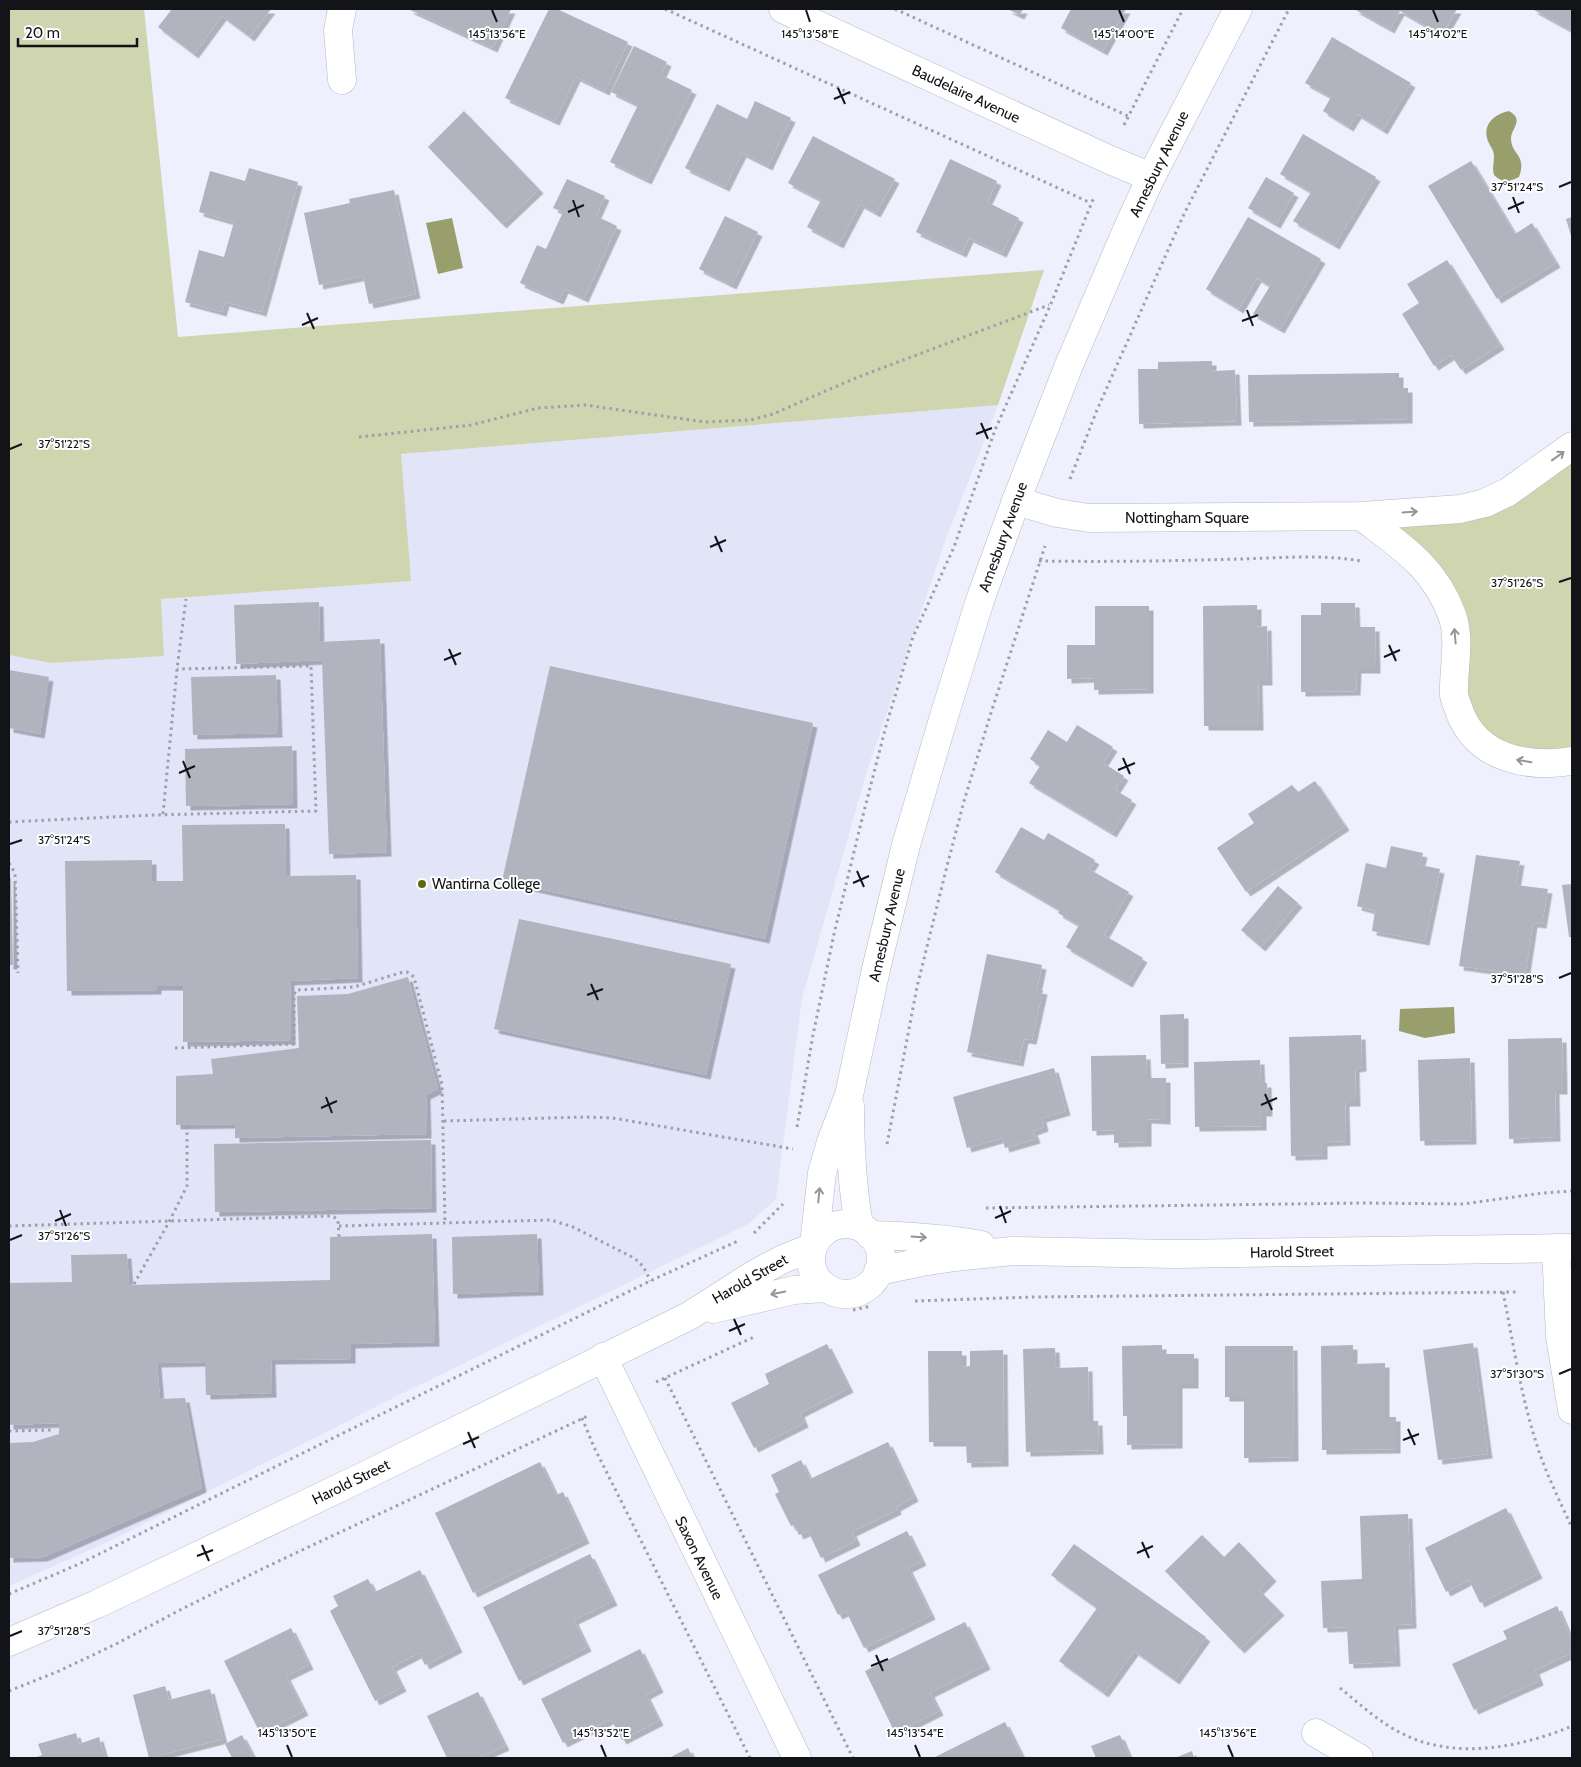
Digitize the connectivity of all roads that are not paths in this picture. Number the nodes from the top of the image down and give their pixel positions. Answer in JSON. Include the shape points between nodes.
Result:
{"nodes":[{"id":1,"x":342,"y":9,"type":"edge"},
{"id":2,"x":783,"y":9,"type":"edge"},
{"id":3,"x":1238,"y":9,"type":"edge"},
{"id":4,"x":342,"y":80,"type":"dead end"},
{"id":5,"x":1151,"y":177,"type":"junction"},
{"id":6,"x":1572,"y":446,"type":"edge"},
{"id":7,"x":1016,"y":501,"type":"junction"},
{"id":8,"x":1361,"y":516,"type":"junction"},
{"id":9,"x":1572,"y":761,"type":"edge"},
{"id":10,"x":849,"y":1095,"type":"junction"},
{"id":11,"x":866,"y":1231,"type":"junction"},
{"id":12,"x":813,"y":1245,"type":"junction"},
{"id":13,"x":1564,"y":1248,"type":"edge"},
{"id":14,"x":1012,"y":1252,"type":"junction"},
{"id":15,"x":878,"y":1271,"type":"junction"},
{"id":16,"x":826,"y":1288,"type":"junction"},
{"id":17,"x":690,"y":1316,"type":"junction"},
{"id":18,"x":603,"y":1358,"type":"junction"},
{"id":19,"x":1572,"y":1410,"type":"edge"},
{"id":20,"x":9,"y":1642,"type":"edge"},
{"id":21,"x":1316,"y":1733,"type":"dead end"},
{"id":22,"x":796,"y":1758,"type":"edge"},
{"id":23,"x":1359,"y":1758,"type":"edge"}],
"edges":[{"from":1,"to":4,"type":"street","via":[[338,30]]},
{"from":2,"to":5,"type":"street","name":"Baudelaire Avenue"},
{"from":3,"to":5,"type":"street","name":"Amesbury Avenue"},
{"from":5,"to":7,"type":"street","name":"Amesbury Avenue","via":[[1069,365]]},
{"from":8,"to":6,"type":"street","name":"Nottingham Square","one_way":true,"via":[[1460,509],[1485,503],[1508,492]]},
{"from":7,"to":8,"type":"street","name":"Nottingham Square","via":[[1057,514],[1089,518]]},
{"from":7,"to":10,"type":"street","name":"Amesbury Avenue","via":[[977,610],[906,845]]},
{"from":9,"to":8,"type":"street","one_way":true,"via":[[1522,761],[1503,756],[1478,742],[1465,724],[1454,698],[1456,638],[1453,616],[1428,571],[1415,557]]},
{"from":10,"to":11,"type":"street","name":"Amesbury Avenue","via":[[855,1201],[859,1225]]},
{"from":12,"to":10,"type":"street","name":"Amesbury Avenue","one_way":true,"via":[[822,1173]]},
{"from":11,"to":12,"type":"street","via":[[840,1225],[825,1232]]},
{"from":11,"to":14,"type":"street","name":"Harold Street","one_way":true,"via":[[957,1240]]},
{"from":11,"to":15,"type":"street","via":[[879,1248]]},
{"from":12,"to":16,"type":"street","via":[[812,1270]]},
{"from":12,"to":17,"type":"street","name":"Harold Street","via":[[755,1274]]},
{"from":13,"to":14,"type":"street","name":"Harold Street","via":[[1175,1254]]},
{"from":13,"to":19,"type":"street","via":[[1560,1336]]},
{"from":14,"to":15,"type":"street","name":"Harold Street","via":[[955,1257]]},
{"from":15,"to":16,"type":"street","via":[[873,1281],[856,1292],[836,1293]]},
{"from":16,"to":17,"type":"street","name":"Harold Street","one_way":true,"via":[[794,1290]]},
{"from":17,"to":18,"type":"street","name":"Harold Street"},
{"from":18,"to":20,"type":"street","name":"Harold Street","via":[[237,1538]]},
{"from":18,"to":22,"type":"street","name":"Saxon Avenue"},
{"from":21,"to":23,"type":"street"}]}
